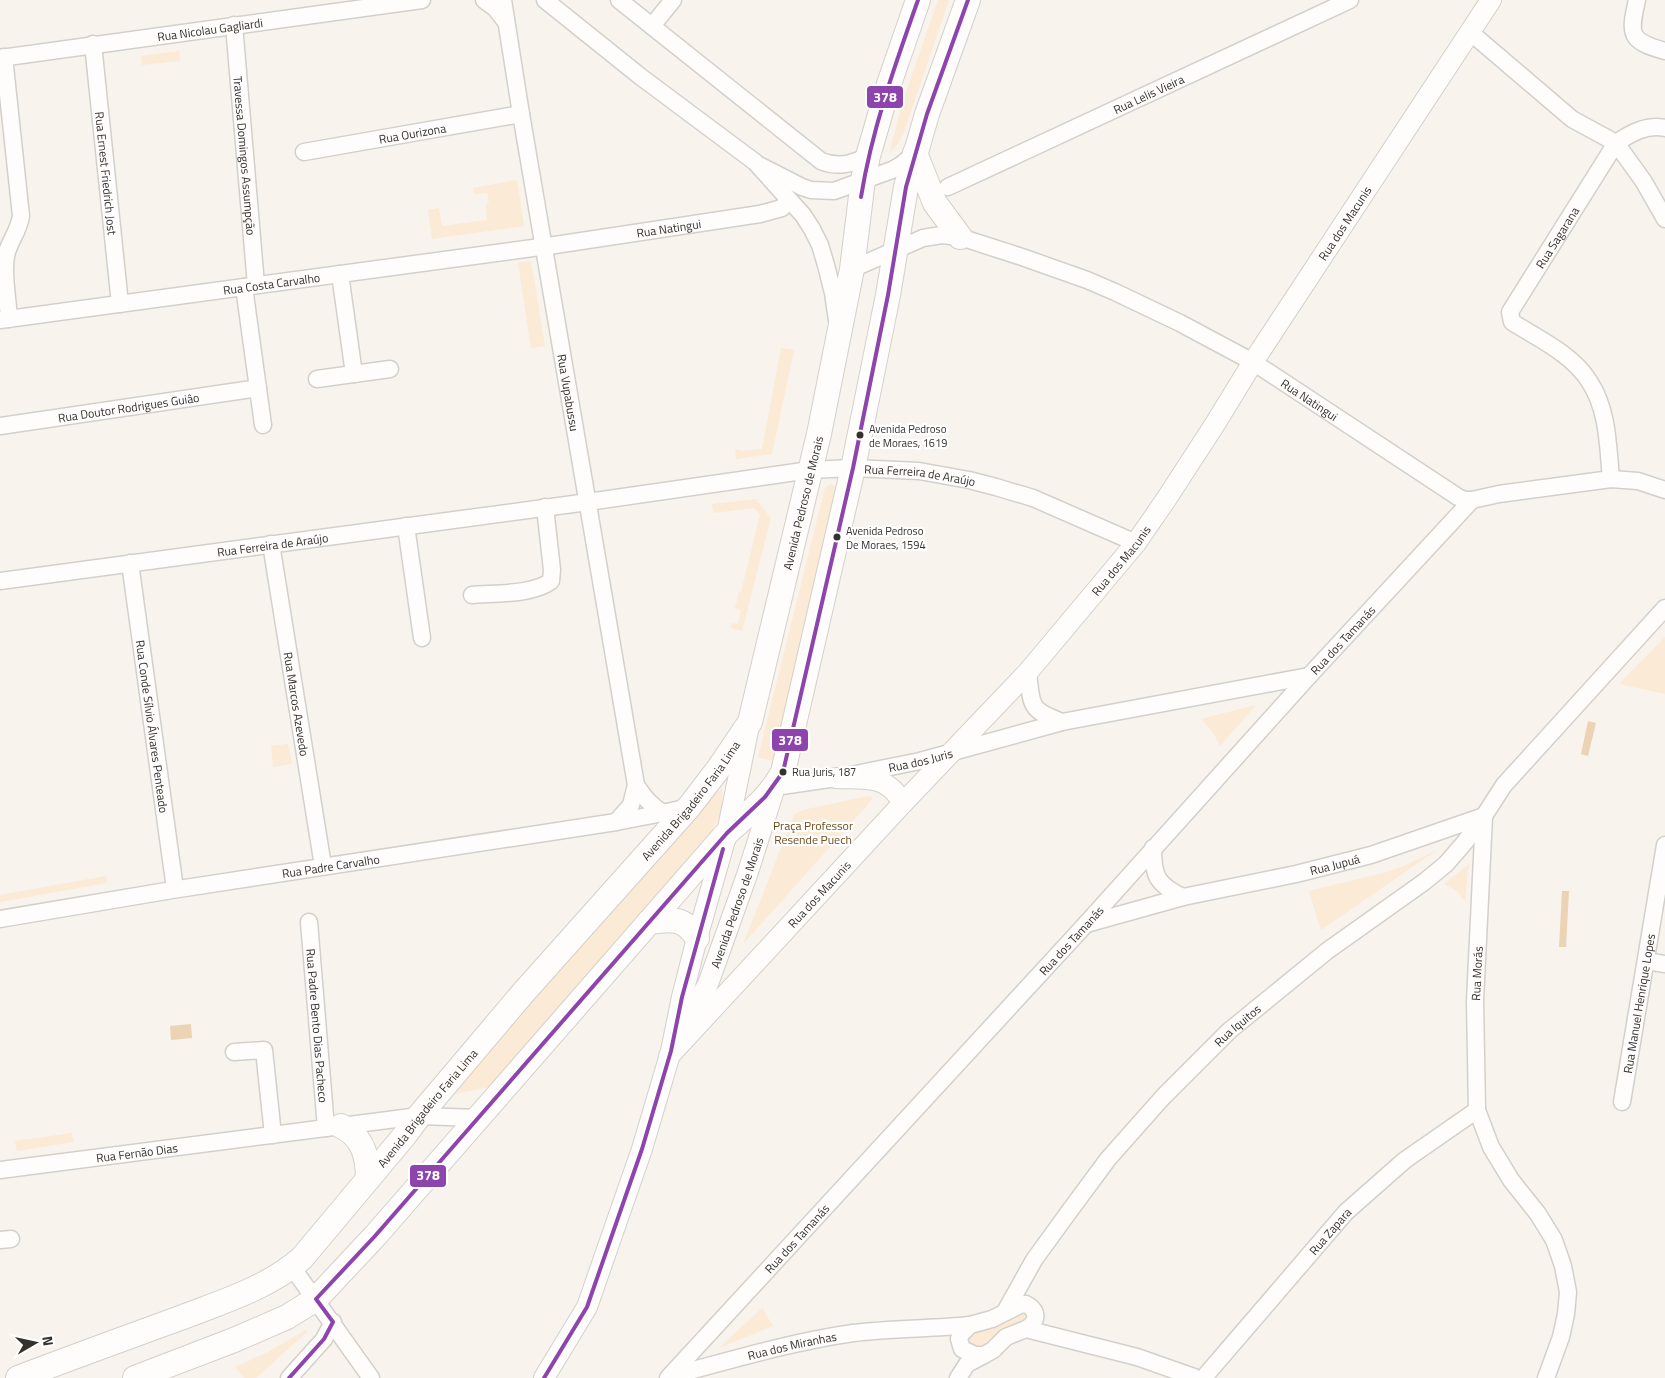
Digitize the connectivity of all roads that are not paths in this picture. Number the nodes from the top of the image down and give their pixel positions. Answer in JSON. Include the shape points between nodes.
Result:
{"nodes":[{"id":1,"x":422,"y":0,"type":"edge"},
{"id":2,"x":484,"y":0,"type":"edge"},
{"id":3,"x":503,"y":0,"type":"edge"},
{"id":4,"x":545,"y":0,"type":"edge"},
{"id":5,"x":619,"y":0,"type":"edge"},
{"id":6,"x":674,"y":0,"type":"edge"},
{"id":7,"x":918,"y":0,"type":"edge"},
{"id":8,"x":957,"y":0,"type":"edge"},
{"id":9,"x":968,"y":0,"type":"edge"},
{"id":10,"x":1350,"y":0,"type":"edge"},
{"id":11,"x":1491,"y":0,"type":"edge"},
{"id":12,"x":1637,"y":0,"type":"edge"},
{"id":13,"x":506,"y":22,"type":"junction"},
{"id":14,"x":234,"y":25,"type":"junction"},
{"id":15,"x":652,"y":26,"type":"junction"},
{"id":16,"x":1470,"y":32,"type":"junction"},
{"id":17,"x":94,"y":44,"type":"junction"},
{"id":18,"x":1665,"y":51,"type":"edge"},
{"id":19,"x":2,"y":58,"type":"edge"},
{"id":20,"x":945,"y":62,"type":"junction"},
{"id":21,"x":521,"y":114,"type":"junction"},
{"id":22,"x":1665,"y":128,"type":"edge"},
{"id":23,"x":1616,"y":143,"type":"junction"},
{"id":24,"x":304,"y":152,"type":"dead end"},
{"id":25,"x":915,"y":153,"type":"junction"},
{"id":26,"x":868,"y":156,"type":"junction"},
{"id":27,"x":755,"y":162,"type":"junction"},
{"id":28,"x":863,"y":180,"type":"junction"},
{"id":29,"x":948,"y":187,"type":"dead end"},
{"id":30,"x":788,"y":200,"type":"junction"},
{"id":31,"x":1665,"y":219,"type":"edge"},
{"id":32,"x":960,"y":237,"type":"junction"},
{"id":33,"x":544,"y":246,"type":"junction"},
{"id":34,"x":896,"y":250,"type":"junction"},
{"id":35,"x":852,"y":269,"type":"junction"},
{"id":36,"x":340,"y":274,"type":"junction"},
{"id":37,"x":250,"y":286,"type":"junction"},
{"id":38,"x":120,"y":304,"type":"junction"},
{"id":39,"x":4,"y":319,"type":"edge"},
{"id":40,"x":839,"y":334,"type":"junction"},
{"id":41,"x":1253,"y":362,"type":"junction"},
{"id":42,"x":390,"y":369,"type":"dead end"},
{"id":43,"x":354,"y":374,"type":"junction"},
{"id":44,"x":317,"y":379,"type":"dead end"},
{"id":45,"x":258,"y":388,"type":"junction"},
{"id":46,"x":263,"y":425,"type":"dead end"},
{"id":47,"x":0,"y":426,"type":"edge"},
{"id":48,"x":853,"y":468,"type":"junction"},
{"id":49,"x":810,"y":470,"type":"junction"},
{"id":50,"x":1611,"y":479,"type":"junction"},
{"id":51,"x":1665,"y":490,"type":"edge"},
{"id":52,"x":1472,"y":500,"type":"junction"},
{"id":53,"x":588,"y":502,"type":"junction"},
{"id":54,"x":545,"y":508,"type":"junction"},
{"id":55,"x":406,"y":526,"type":"junction"},
{"id":56,"x":1136,"y":543,"type":"junction"},
{"id":57,"x":271,"y":544,"type":"junction"},
{"id":58,"x":130,"y":563,"type":"junction"},
{"id":59,"x":0,"y":581,"type":"edge"},
{"id":60,"x":472,"y":595,"type":"dead end"},
{"id":61,"x":1665,"y":608,"type":"edge"},
{"id":62,"x":422,"y":638,"type":"dead end"},
{"id":63,"x":1028,"y":672,"type":"junction"},
{"id":64,"x":1309,"y":676,"type":"junction"},
{"id":65,"x":1012,"y":688,"type":"junction"},
{"id":66,"x":1031,"y":702,"type":"junction"},
{"id":67,"x":750,"y":722,"type":"junction"},
{"id":68,"x":1062,"y":722,"type":"junction"},
{"id":69,"x":952,"y":753,"type":"junction"},
{"id":70,"x":836,"y":778,"type":"junction"},
{"id":71,"x":636,"y":785,"type":"junction"},
{"id":72,"x":775,"y":787,"type":"junction"},
{"id":73,"x":903,"y":803,"type":"junction"},
{"id":74,"x":689,"y":807,"type":"junction"},
{"id":75,"x":662,"y":813,"type":"junction"},
{"id":76,"x":1484,"y":816,"type":"junction"},
{"id":77,"x":616,"y":822,"type":"junction"},
{"id":78,"x":727,"y":833,"type":"junction"},
{"id":79,"x":1665,"y":846,"type":"edge"},
{"id":80,"x":1153,"y":848,"type":"junction"},
{"id":81,"x":323,"y":866,"type":"junction"},
{"id":82,"x":175,"y":889,"type":"junction"},
{"id":83,"x":1183,"y":897,"type":"junction"},
{"id":84,"x":0,"y":919,"type":"edge"},
{"id":85,"x":309,"y":922,"type":"dead end"},
{"id":86,"x":649,"y":922,"type":"junction"},
{"id":87,"x":1086,"y":924,"type":"junction"},
{"id":88,"x":697,"y":938,"type":"junction"},
{"id":89,"x":1646,"y":961,"type":"junction"},
{"id":90,"x":1665,"y":964,"type":"edge"},
{"id":91,"x":234,"y":1052,"type":"dead end"},
{"id":92,"x":670,"y":1054,"type":"junction"},
{"id":93,"x":1622,"y":1102,"type":"dead end"},
{"id":94,"x":1476,"y":1110,"type":"junction"},
{"id":95,"x":419,"y":1116,"type":"junction"},
{"id":96,"x":478,"y":1118,"type":"junction"},
{"id":97,"x":333,"y":1127,"type":"junction"},
{"id":98,"x":273,"y":1135,"type":"junction"},
{"id":99,"x":0,"y":1170,"type":"edge"},
{"id":100,"x":368,"y":1179,"type":"junction"},
{"id":101,"x":292,"y":1267,"type":"junction"},
{"id":102,"x":1027,"y":1272,"type":"junction"},
{"id":103,"x":316,"y":1299,"type":"junction"},
{"id":104,"x":213,"y":1306,"type":"junction"},
{"id":105,"x":1005,"y":1312,"type":"junction"},
{"id":106,"x":1030,"y":1318,"type":"junction"},
{"id":107,"x":332,"y":1322,"type":"junction"},
{"id":108,"x":970,"y":1325,"type":"junction"},
{"id":109,"x":917,"y":1328,"type":"junction"},
{"id":110,"x":960,"y":1344,"type":"junction"},
{"id":111,"x":984,"y":1354,"type":"junction"},
{"id":112,"x":961,"y":1373,"type":"edge"},
{"id":113,"x":670,"y":1377,"type":"edge"},
{"id":114,"x":1201,"y":1377,"type":"edge"},
{"id":115,"x":18,"y":1378,"type":"edge"},
{"id":116,"x":47,"y":1378,"type":"edge"},
{"id":117,"x":135,"y":1378,"type":"edge"},
{"id":118,"x":289,"y":1378,"type":"edge"},
{"id":119,"x":371,"y":1378,"type":"edge"},
{"id":120,"x":544,"y":1378,"type":"edge"},
{"id":121,"x":1546,"y":1378,"type":"edge"}],
"edges":[{"from":1,"to":14,"type":"street","name":"Rua Nicolau Gagliardi"},
{"from":2,"to":13,"type":"street"},
{"from":3,"to":13,"type":"street","name":"Rua Vupabussu"},
{"from":4,"to":27,"type":"street"},
{"from":5,"to":15,"type":"street"},
{"from":6,"to":15,"type":"street"},
{"from":7,"to":26,"type":"highway"},
{"from":8,"to":20,"type":"highway"},
{"from":9,"to":20,"type":"highway"},
{"from":10,"to":29,"type":"street","name":"Rua Lelis Vieira"},
{"from":11,"to":16,"type":"main road","name":"Rua dos Macunis"},
{"from":12,"to":18,"type":"street","via":[[1633,20],[1636,38],[1646,46]]},
{"from":13,"to":21,"type":"street","name":"Rua Vupabussu"},
{"from":14,"to":17,"type":"street","name":"Rua Nicolau Gagliardi"},
{"from":14,"to":37,"type":"street","name":"Travessa Domingos Assumpção"},
{"from":15,"to":26,"type":"street","via":[[821,162],[848,164]]},
{"from":16,"to":23,"type":"street","via":[[1572,119]]},
{"from":16,"to":41,"type":"main road","name":"Rua dos Macunis"},
{"from":17,"to":19,"type":"street","name":"Rua Nicolau Gagliardi"},
{"from":17,"to":38,"type":"street","name":"Rua Ernest Friedrich Jost"},
{"from":19,"to":39,"type":"street","via":[[21,216],[20,226],[7,253]]},
{"from":20,"to":25,"type":"highway"},
{"from":21,"to":24,"type":"street","name":"Rua Ourizona"},
{"from":21,"to":33,"type":"street","name":"Rua Vupabussu"},
{"from":22,"to":23,"type":"street","via":[[1641,129]]},
{"from":23,"to":31,"type":"street"},
{"from":23,"to":50,"type":"street","name":"Rua Sagarana","via":[[1510,312],[1512,322],[1558,351],[1589,380],[1602,411]]},
{"from":25,"to":28,"type":"street","via":[[892,170]]},
{"from":25,"to":32,"type":"highway","via":[[935,202]]},
{"from":25,"to":34,"type":"highway","name":"Avenida Pedroso de Morais"},
{"from":26,"to":28,"type":"highway","name":"Avenida Pedroso de Morais"},
{"from":27,"to":28,"type":"street","via":[[811,190],[834,191]]},
{"from":27,"to":30,"type":"street"},
{"from":28,"to":35,"type":"highway","name":"Avenida Pedroso de Morais"},
{"from":30,"to":33,"type":"street","name":"Rua Natingui","via":[[782,208],[760,214]]},
{"from":30,"to":40,"type":"street","via":[[803,215],[820,245],[833,293]]},
{"from":32,"to":34,"type":"street","name":"Rua Natingui","via":[[929,236]]},
{"from":32,"to":41,"type":"street","name":"Rua Natingui","via":[[1115,292]]},
{"from":33,"to":36,"type":"street","name":"Rua Costa Carvalho"},
{"from":33,"to":53,"type":"street","name":"Rua Vupabussu"},
{"from":34,"to":35,"type":"street","name":"Rua Natingui"},
{"from":34,"to":48,"type":"highway","name":"Avenida Pedroso de Morais"},
{"from":35,"to":40,"type":"highway","name":"Avenida Pedroso de Morais"},
{"from":36,"to":37,"type":"street","name":"Rua Costa Carvalho"},
{"from":36,"to":43,"type":"street"},
{"from":37,"to":38,"type":"street","name":"Rua Costa Carvalho"},
{"from":37,"to":45,"type":"street"},
{"from":38,"to":39,"type":"street","name":"Rua Costa Carvalho"},
{"from":40,"to":49,"type":"highway","name":"Avenida Pedroso de Morais"},
{"from":41,"to":52,"type":"street","name":"Rua Natingui","via":[[1458,497]]},
{"from":41,"to":56,"type":"main road","name":"Rua dos Macunis"},
{"from":42,"to":43,"type":"street"},
{"from":43,"to":44,"type":"street"},
{"from":45,"to":46,"type":"street"},
{"from":45,"to":47,"type":"street","name":"Rua Doutor Rodrigues Guiâo"},
{"from":48,"to":49,"type":"street","name":"Rua Ferreira de Araújo"},
{"from":48,"to":56,"type":"street","name":"Rua Ferreira de Araújo","via":[[919,471],[987,485],[1034,498]]},
{"from":48,"to":72,"type":"highway","name":"Avenida Pedroso de Morais","via":[[783,772]]},
{"from":49,"to":53,"type":"street","name":"Rua Ferreira de Araújo"},
{"from":49,"to":67,"type":"highway","name":"Avenida Pedroso de Morais"},
{"from":50,"to":51,"type":"street","via":[[1638,481]]},
{"from":50,"to":52,"type":"street"},
{"from":52,"to":64,"type":"street","name":"Rua dos Tamanás"},
{"from":53,"to":54,"type":"street","name":"Rua Ferreira de Araújo"},
{"from":53,"to":71,"type":"street","name":"Rua Vupabussu"},
{"from":54,"to":55,"type":"street","name":"Rua Ferreira de Araújo"},
{"from":54,"to":60,"type":"street","via":[[551,581],[530,590]]},
{"from":55,"to":57,"type":"street","name":"Rua Ferreira de Araújo"},
{"from":55,"to":62,"type":"street"},
{"from":56,"to":63,"type":"main road","name":"Rua dos Macunis"},
{"from":57,"to":58,"type":"street","name":"Rua Ferreira de Araújo"},
{"from":57,"to":81,"type":"street","name":"Rua Marcos Azevedo"},
{"from":58,"to":59,"type":"street","name":"Rua Ferreira de Araújo"},
{"from":58,"to":82,"type":"street","name":"Rua Conde Sílvio Álvares Penteado"},
{"from":61,"to":76,"type":"street","via":[[1504,785]]},
{"from":63,"to":65,"type":"main road","name":"Rua dos Macunis"},
{"from":63,"to":66,"type":"street"},
{"from":64,"to":68,"type":"street","name":"Rua dos Juris"},
{"from":64,"to":80,"type":"street","name":"Rua dos Tamanás"},
{"from":65,"to":66,"type":"street"},
{"from":65,"to":69,"type":"main road","name":"Rua dos Macunis"},
{"from":66,"to":68,"type":"street","via":[[1043,714]]},
{"from":67,"to":74,"type":"highway","name":"Avenida Brigadeiro Faria Lima"},
{"from":67,"to":78,"type":"main road","name":"Avenida Pedroso de Morais"},
{"from":68,"to":69,"type":"street","name":"Rua dos Juris"},
{"from":69,"to":70,"type":"street","name":"Rua dos Juris"},
{"from":69,"to":73,"type":"main road","name":"Rua dos Macunis"},
{"from":70,"to":72,"type":"street","name":"Rua dos Juris"},
{"from":70,"to":73,"type":"main road","via":[[881,782],[894,789]]},
{"from":71,"to":75,"type":"street","name":"Rua Vupabussu","via":[[646,800]]},
{"from":71,"to":77,"type":"street","name":"Rua Vupabussu","via":[[631,805]]},
{"from":72,"to":78,"type":"highway"},
{"from":72,"to":92,"type":"main road","name":"Avenida Pedroso de Morais","via":[[708,984]]},
{"from":73,"to":92,"type":"main road","name":"Rua dos Macunis"},
{"from":74,"to":75,"type":"street"},
{"from":74,"to":95,"type":"highway","name":"Avenida Brigadeiro Faria Lima","via":[[523,993]]},
{"from":75,"to":77,"type":"street","name":"Rua Padre Carvalho"},
{"from":76,"to":83,"type":"street","name":"Rua Jupuá","via":[[1371,855]]},
{"from":76,"to":94,"type":"street","name":"Rua Morás","via":[[1475,1001]]},
{"from":76,"to":102,"type":"street","name":"Rua Iquitos","via":[[1446,864],[1327,951],[1209,1050],[1108,1159]]},
{"from":77,"to":81,"type":"street","name":"Rua Padre Carvalho"},
{"from":78,"to":86,"type":"highway"},
{"from":78,"to":88,"type":"main road","name":"Avenida Pedroso de Morais"},
{"from":79,"to":89,"type":"street","name":"Rua Manuel Henrique Lopes"},
{"from":80,"to":83,"type":"street","via":[[1158,881]]},
{"from":80,"to":87,"type":"street","name":"Rua dos Tamanás"},
{"from":81,"to":82,"type":"street","name":"Rua Padre Carvalho"},
{"from":82,"to":84,"type":"street","name":"Rua Padre Carvalho"},
{"from":83,"to":87,"type":"street","name":"Rua Jupuá"},
{"from":85,"to":97,"type":"street","name":"Rua Padre Bento Dias Pacheco"},
{"from":86,"to":88,"type":"highway","via":[[675,920],[689,927]]},
{"from":86,"to":96,"type":"highway"},
{"from":87,"to":113,"type":"street","name":"Rua dos Tamanás"},
{"from":88,"to":92,"type":"main road","name":"Avenida Pedroso de Morais"},
{"from":89,"to":90,"type":"street"},
{"from":89,"to":93,"type":"street","name":"Rua Manuel Henrique Lopes"},
{"from":91,"to":98,"type":"street","via":[[264,1050]]},
{"from":92,"to":120,"type":"main road","name":"Avenida Pedroso de Morais","via":[[642,1149],[587,1307]]},
{"from":94,"to":114,"type":"street","name":"Rua Zapara","via":[[1405,1160],[1346,1212]]},
{"from":94,"to":121,"type":"street","name":"Rua Morás","via":[[1491,1147],[1554,1240],[1563,1266],[1568,1292],[1566,1314]]},
{"from":95,"to":96,"type":"street","name":"Rua Fernão Dias"},
{"from":95,"to":97,"type":"street","name":"Rua Fernão Dias"},
{"from":95,"to":100,"type":"highway","name":"Avenida Brigadeiro Faria Lima"},
{"from":96,"to":103,"type":"highway"},
{"from":97,"to":98,"type":"street","name":"Rua Fernão Dias"},
{"from":97,"to":100,"type":"highway","via":[[350,1130],[360,1142],[365,1153]]},
{"from":98,"to":99,"type":"street","name":"Rua Fernão Dias"},
{"from":100,"to":101,"type":"highway","name":"Avenida Brigadeiro Faria Lima"},
{"from":101,"to":103,"type":"street"},
{"from":101,"to":104,"type":"highway","name":"Avenida Brigadeiro Faria Lima"},
{"from":102,"to":105,"type":"street","name":"Rua Iquitos"},
{"from":102,"to":106,"type":"street"},
{"from":103,"to":107,"type":"street"},
{"from":103,"to":117,"type":"highway","via":[[287,1317]]},
{"from":104,"to":115,"type":"highway","name":"Avenida Brigadeiro Faria Lima"},
{"from":104,"to":116,"type":"highway","via":[[199,1321]]},
{"from":105,"to":106,"type":"street","name":"Rua dos Miranhas","via":[[1026,1304]]},
{"from":105,"to":108,"type":"street","name":"Rua dos Miranhas","via":[[992,1320]]},
{"from":106,"to":111,"type":"street"},
{"from":106,"to":114,"type":"street","via":[[1049,1334]]},
{"from":107,"to":118,"type":"street","via":[[324,1339]]},
{"from":107,"to":119,"type":"street"},
{"from":108,"to":109,"type":"street","name":"Rua dos Miranhas"},
{"from":108,"to":110,"type":"street","via":[[964,1330]]},
{"from":109,"to":110,"type":"street","name":"Rua dos Miranhas"},
{"from":109,"to":113,"type":"street","name":"Rua dos Miranhas","via":[[814,1340]]},
{"from":110,"to":111,"type":"street","name":"Rua dos Miranhas","via":[[975,1355]]},
{"from":110,"to":112,"type":"street"},
{"from":111,"to":112,"type":"street","via":[[971,1361]]}]}
